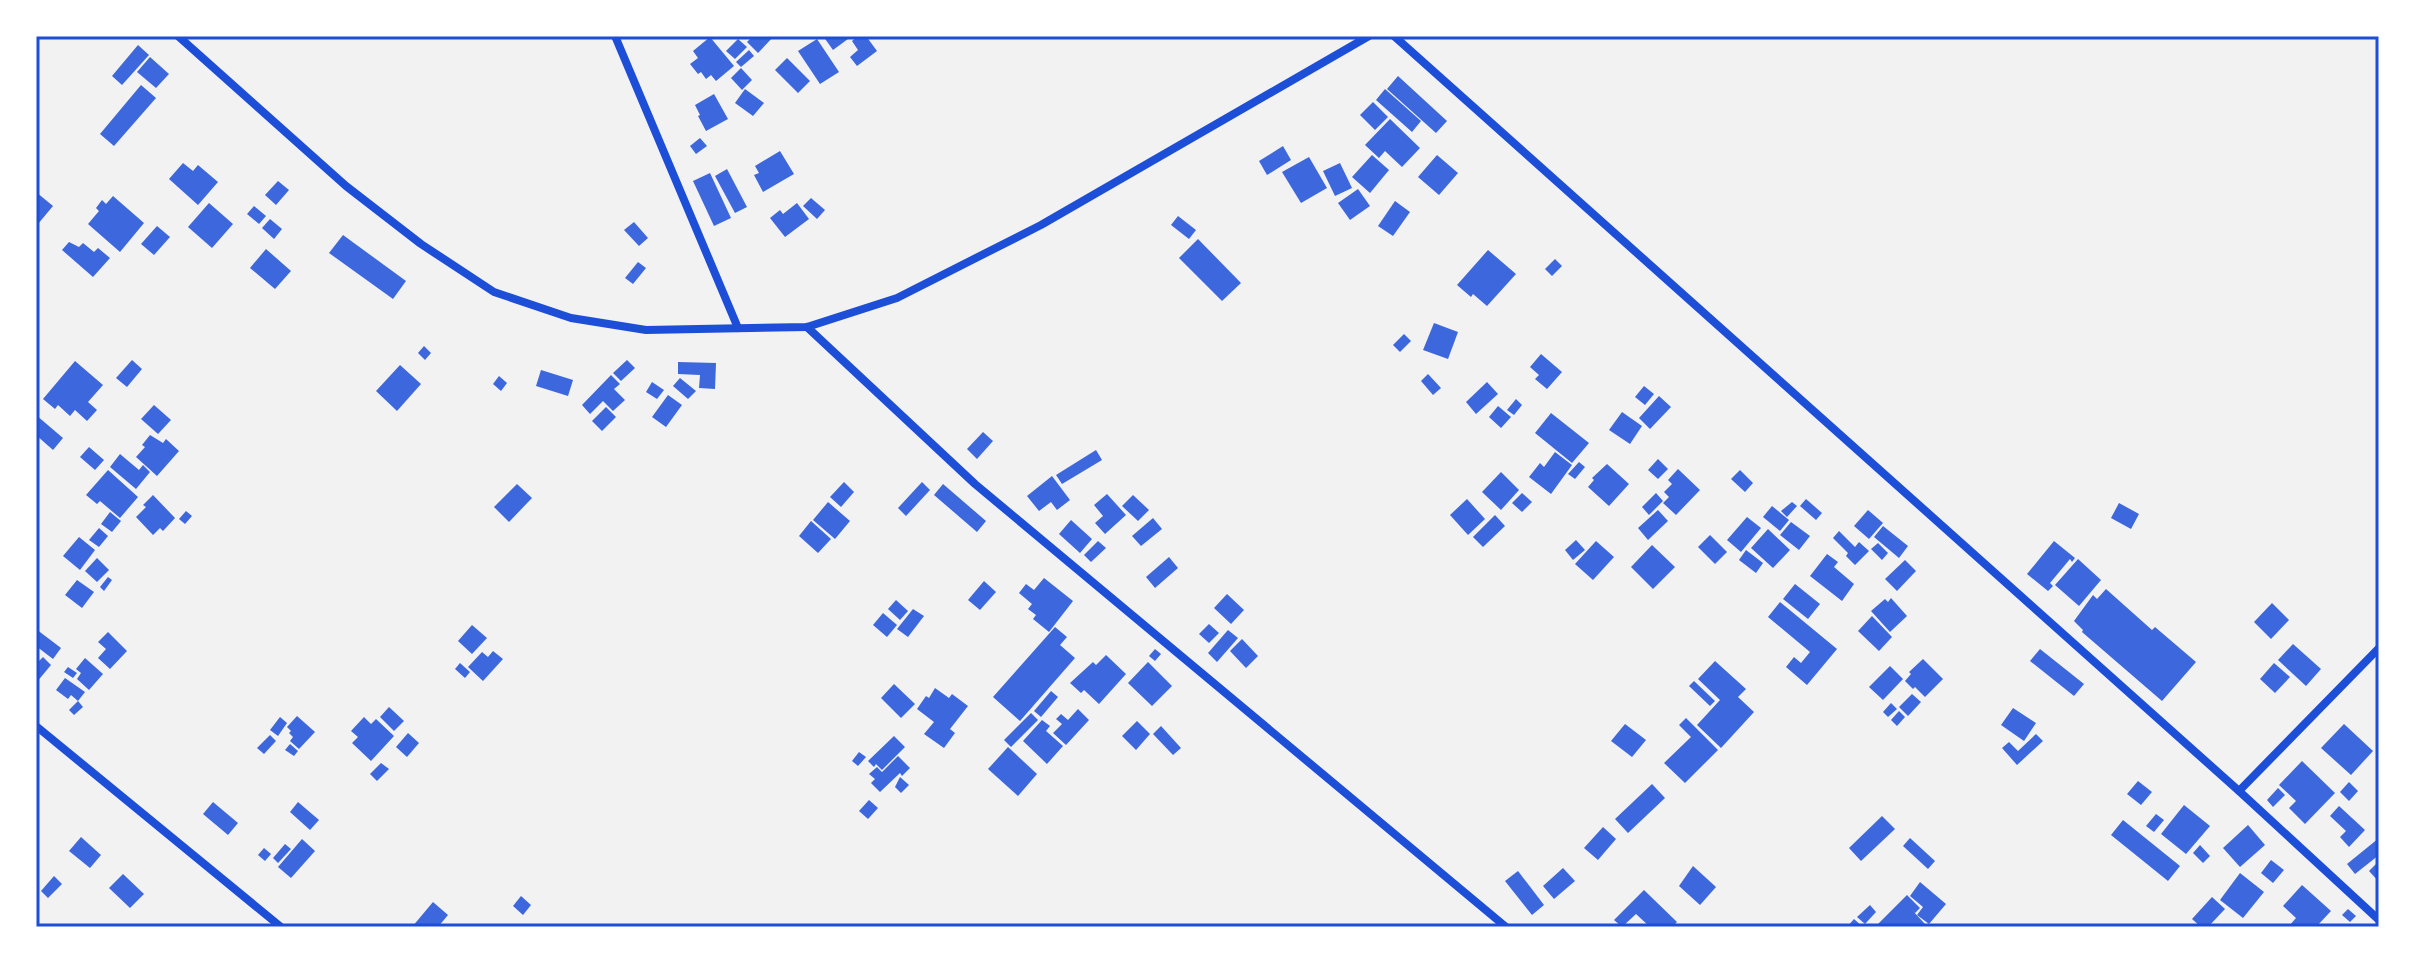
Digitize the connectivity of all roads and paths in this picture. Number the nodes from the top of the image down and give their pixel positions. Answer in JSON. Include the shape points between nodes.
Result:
{"nodes":[{"id":1,"x":178,"y":36,"type":"edge"},
{"id":2,"x":615,"y":36,"type":"edge"},
{"id":3,"x":1369,"y":36,"type":"edge"},
{"id":4,"x":1394,"y":36,"type":"edge"},
{"id":5,"x":807,"y":327,"type":"junction"},
{"id":6,"x":738,"y":328,"type":"junction"},
{"id":7,"x":2379,"y":648,"type":"edge"},
{"id":8,"x":36,"y":726,"type":"edge"},
{"id":9,"x":2239,"y":791,"type":"junction"},
{"id":10,"x":2379,"y":920,"type":"edge"},
{"id":11,"x":281,"y":927,"type":"edge"},
{"id":12,"x":1506,"y":927,"type":"edge"}],
"edges":[{"from":1,"to":6,"type":"street","via":[[346,186],[494,292],[571,318],[646,330]]},
{"from":2,"to":6,"type":"street"},
{"from":3,"to":5,"type":"street","via":[[1041,225],[897,298]]},
{"from":4,"to":9,"type":"street"},
{"from":5,"to":6,"type":"street"},
{"from":5,"to":12,"type":"street","via":[[975,484]]},
{"from":7,"to":9,"type":"street"},
{"from":8,"to":11,"type":"street"},
{"from":9,"to":10,"type":"street"}]}
